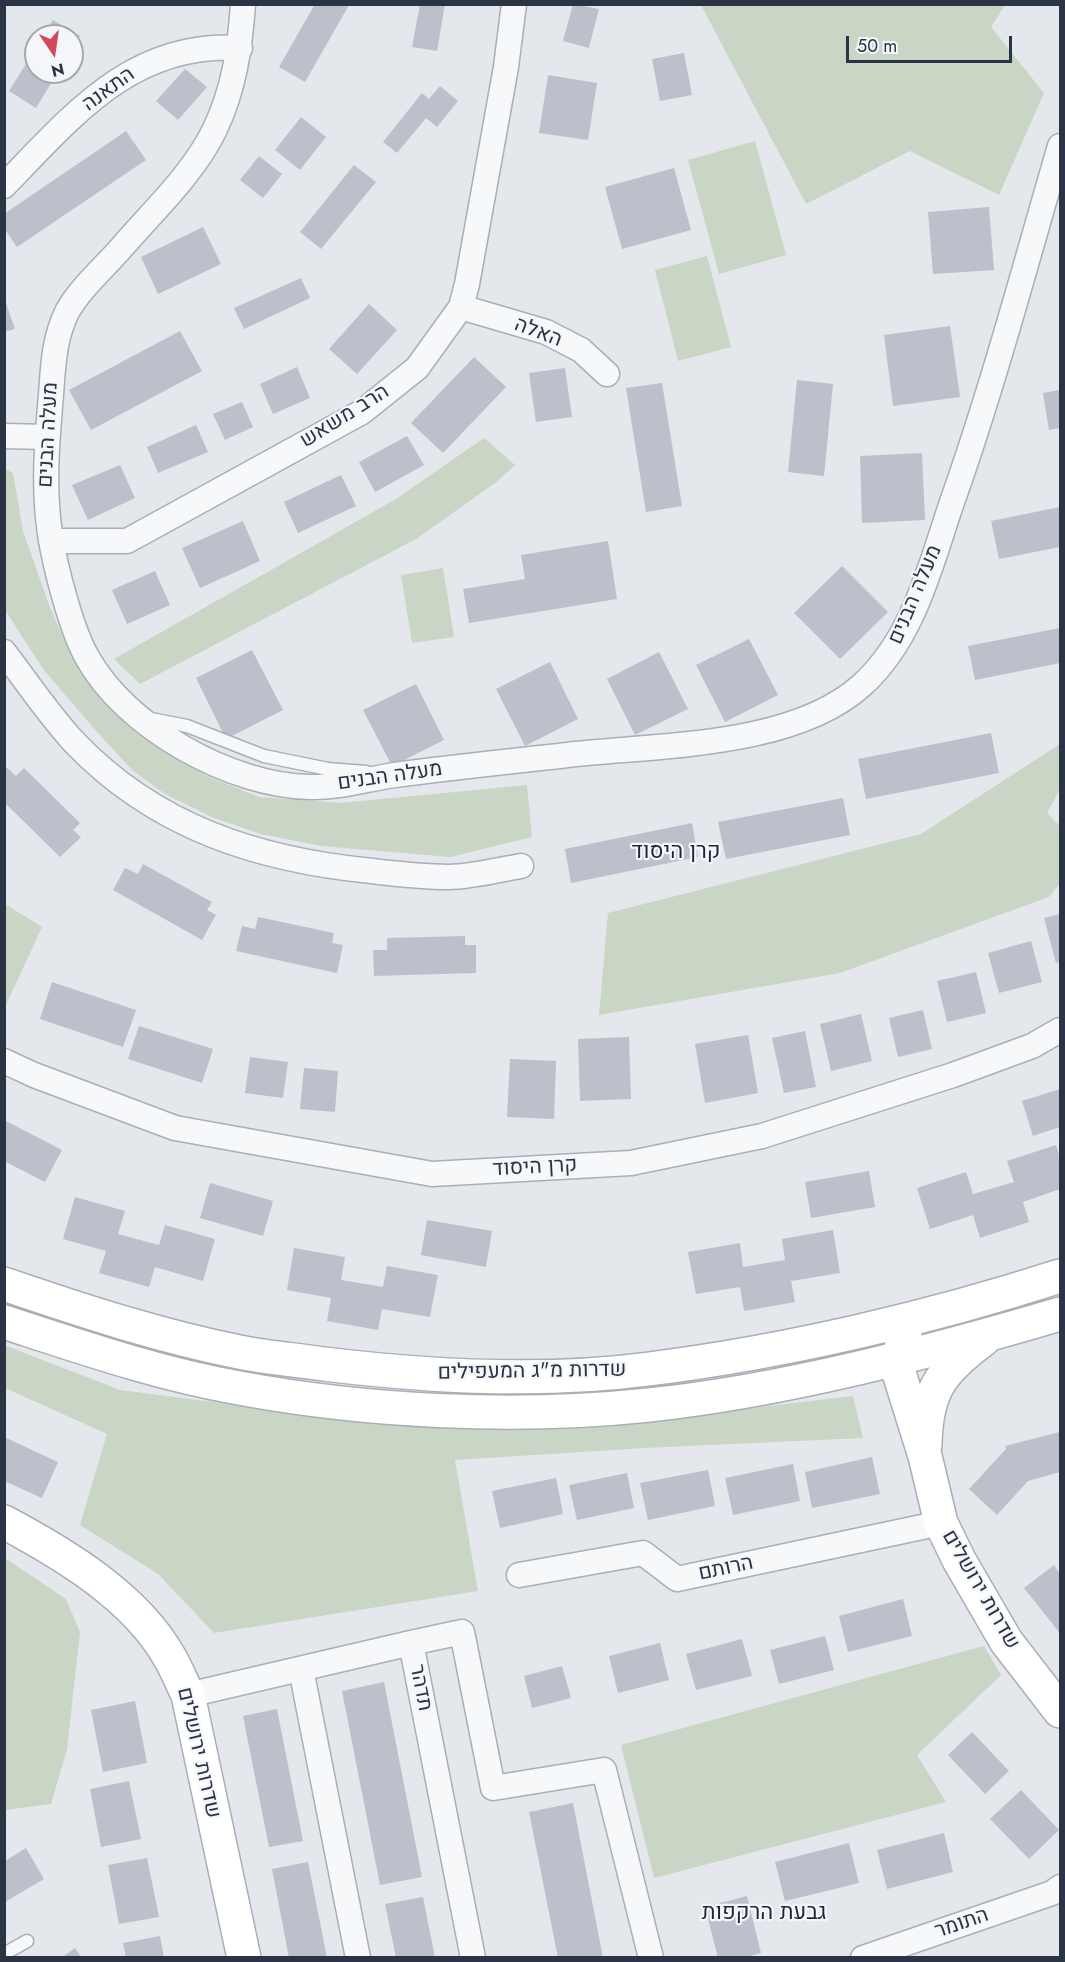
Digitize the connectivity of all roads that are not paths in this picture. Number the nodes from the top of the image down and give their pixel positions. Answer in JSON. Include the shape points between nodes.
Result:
{"nodes":[{"id":1,"x":243,"y":4,"type":"edge"},
{"id":2,"x":514,"y":4,"type":"edge"},
{"id":3,"x":240,"y":48,"type":"junction"},
{"id":4,"x":1060,"y":146,"type":"edge"},
{"id":5,"x":4,"y":186,"type":"edge"},
{"id":6,"x":461,"y":307,"type":"junction"},
{"id":7,"x":607,"y":374,"type":"dead end"},
{"id":8,"x":4,"y":436,"type":"edge"},
{"id":9,"x":47,"y":437,"type":"junction"},
{"id":10,"x":51,"y":541,"type":"junction"},
{"id":11,"x":4,"y":652,"type":"edge"},
{"id":12,"x":520,"y":866,"type":"dead end"},
{"id":13,"x":1060,"y":1030,"type":"edge"},
{"id":14,"x":4,"y":1061,"type":"edge"},
{"id":15,"x":1060,"y":1276,"type":"edge"},
{"id":16,"x":4,"y":1284,"type":"edge"},
{"id":17,"x":1060,"y":1314,"type":"edge"},
{"id":18,"x":916,"y":1316,"type":"junction"},
{"id":19,"x":4,"y":1322,"type":"edge"},
{"id":20,"x":991,"y":1333,"type":"junction"},
{"id":21,"x":898,"y":1357,"type":"junction"},
{"id":22,"x":840,"y":1370,"type":"junction"},
{"id":23,"x":906,"y":1400,"type":"junction"},
{"id":24,"x":925,"y":1456,"type":"junction"},
{"id":25,"x":4,"y":1522,"type":"edge"},
{"id":26,"x":941,"y":1523,"type":"junction"},
{"id":27,"x":519,"y":1575,"type":"dead end"},
{"id":28,"x":411,"y":1643,"type":"junction"},
{"id":29,"x":301,"y":1669,"type":"junction"},
{"id":30,"x":188,"y":1695,"type":"junction"},
{"id":31,"x":1060,"y":1711,"type":"edge"},
{"id":32,"x":1060,"y":1887,"type":"edge"},
{"id":33,"x":27,"y":1941,"type":"dead end"},
{"id":34,"x":4,"y":1954,"type":"edge"},
{"id":35,"x":244,"y":1958,"type":"edge"},
{"id":36,"x":358,"y":1958,"type":"edge"},
{"id":37,"x":473,"y":1958,"type":"edge"},
{"id":38,"x":651,"y":1958,"type":"edge"},
{"id":39,"x":862,"y":1958,"type":"edge"}],
"edges":[{"from":1,"to":3,"type":"street","name":"מעלה הבנים"},
{"from":2,"to":6,"type":"street","name":"הרב משאש"},
{"from":3,"to":5,"type":"street","name":"התאנה","via":[[191,49],[155,60],[123,76],[97,93]]},
{"from":3,"to":9,"type":"street","name":"מעלה הבנים","via":[[231,88],[214,132],[189,169],[69,308],[55,345]]},
{"from":4,"to":10,"type":"street","name":"מעלה הבנים","via":[[977,432],[911,617],[889,657],[860,687],[814,718],[755,735],[395,775],[315,788],[278,784],[238,773],[190,752],[116,696],[86,657]]},
{"from":6,"to":7,"type":"street","name":"האלה","via":[[546,332],[581,350]]},
{"from":6,"to":10,"type":"street","name":"הרב משאש","via":[[417,368],[362,412],[127,542]]},
{"from":8,"to":9,"type":"street"},
{"from":9,"to":10,"type":"street","name":"מעלה הבנים","via":[[46,494]]},
{"from":11,"to":12,"type":"street","via":[[74,742],[113,777],[165,813],[214,837],[277,857],[341,868],[451,877]]},
{"from":13,"to":14,"type":"street","name":"קרן היסוד","via":[[1032,1046],[953,1075],[762,1136],[631,1162],[432,1174],[175,1128]]},
{"from":15,"to":18,"type":"main road","name":"שדרות מ\"ג המעפילים"},
{"from":16,"to":18,"type":"main road","name":"שדרות מ\"ג המעפילים","via":[[128,1325],[245,1353],[375,1370],[512,1376],[647,1370],[714,1360]]},
{"from":17,"to":20,"type":"main road","name":"שדרות מ\"ג המעפילים"},
{"from":18,"to":21,"type":"main road","name":"שדרות ירושלים"},
{"from":19,"to":22,"type":"main road","name":"שדרות מ\"ג המעפילים","via":[[118,1359],[239,1389],[437,1409],[523,1412],[651,1405]]},
{"from":20,"to":21,"type":"main road","name":"שדרות מ\"ג המעפילים"},
{"from":20,"to":24,"type":"main road","name":"שדרות ירושלים","via":[[960,1357],[930,1397]]},
{"from":21,"to":22,"type":"main road","name":"שדרות מ\"ג המעפילים"},
{"from":21,"to":23,"type":"main road","name":"שדרות ירושלים"},
{"from":22,"to":23,"type":"main road","via":[[873,1379]]},
{"from":23,"to":24,"type":"main road","name":"שדרות ירושלים"},
{"from":24,"to":26,"type":"main road","name":"שדרות ירושלים"},
{"from":25,"to":30,"type":"main road","name":"שדרות ירושלים","via":[[53,1548],[139,1618],[170,1656]]},
{"from":26,"to":27,"type":"street","name":"הרותם","via":[[677,1579],[643,1553]]},
{"from":26,"to":31,"type":"main road","name":"שדרות ירושלים","via":[[1006,1641]]},
{"from":28,"to":29,"type":"street","name":"תדהר"},
{"from":28,"to":37,"type":"street","name":"תדהר"},
{"from":28,"to":38,"type":"street","via":[[462,1632],[493,1788],[604,1770]]},
{"from":29,"to":30,"type":"street","name":"תדהר"},
{"from":29,"to":36,"type":"street"},
{"from":30,"to":35,"type":"main road","name":"שדרות ירושלים"},
{"from":32,"to":39,"type":"street","name":"התומר"},
{"from":33,"to":34,"type":"lane"}]}
